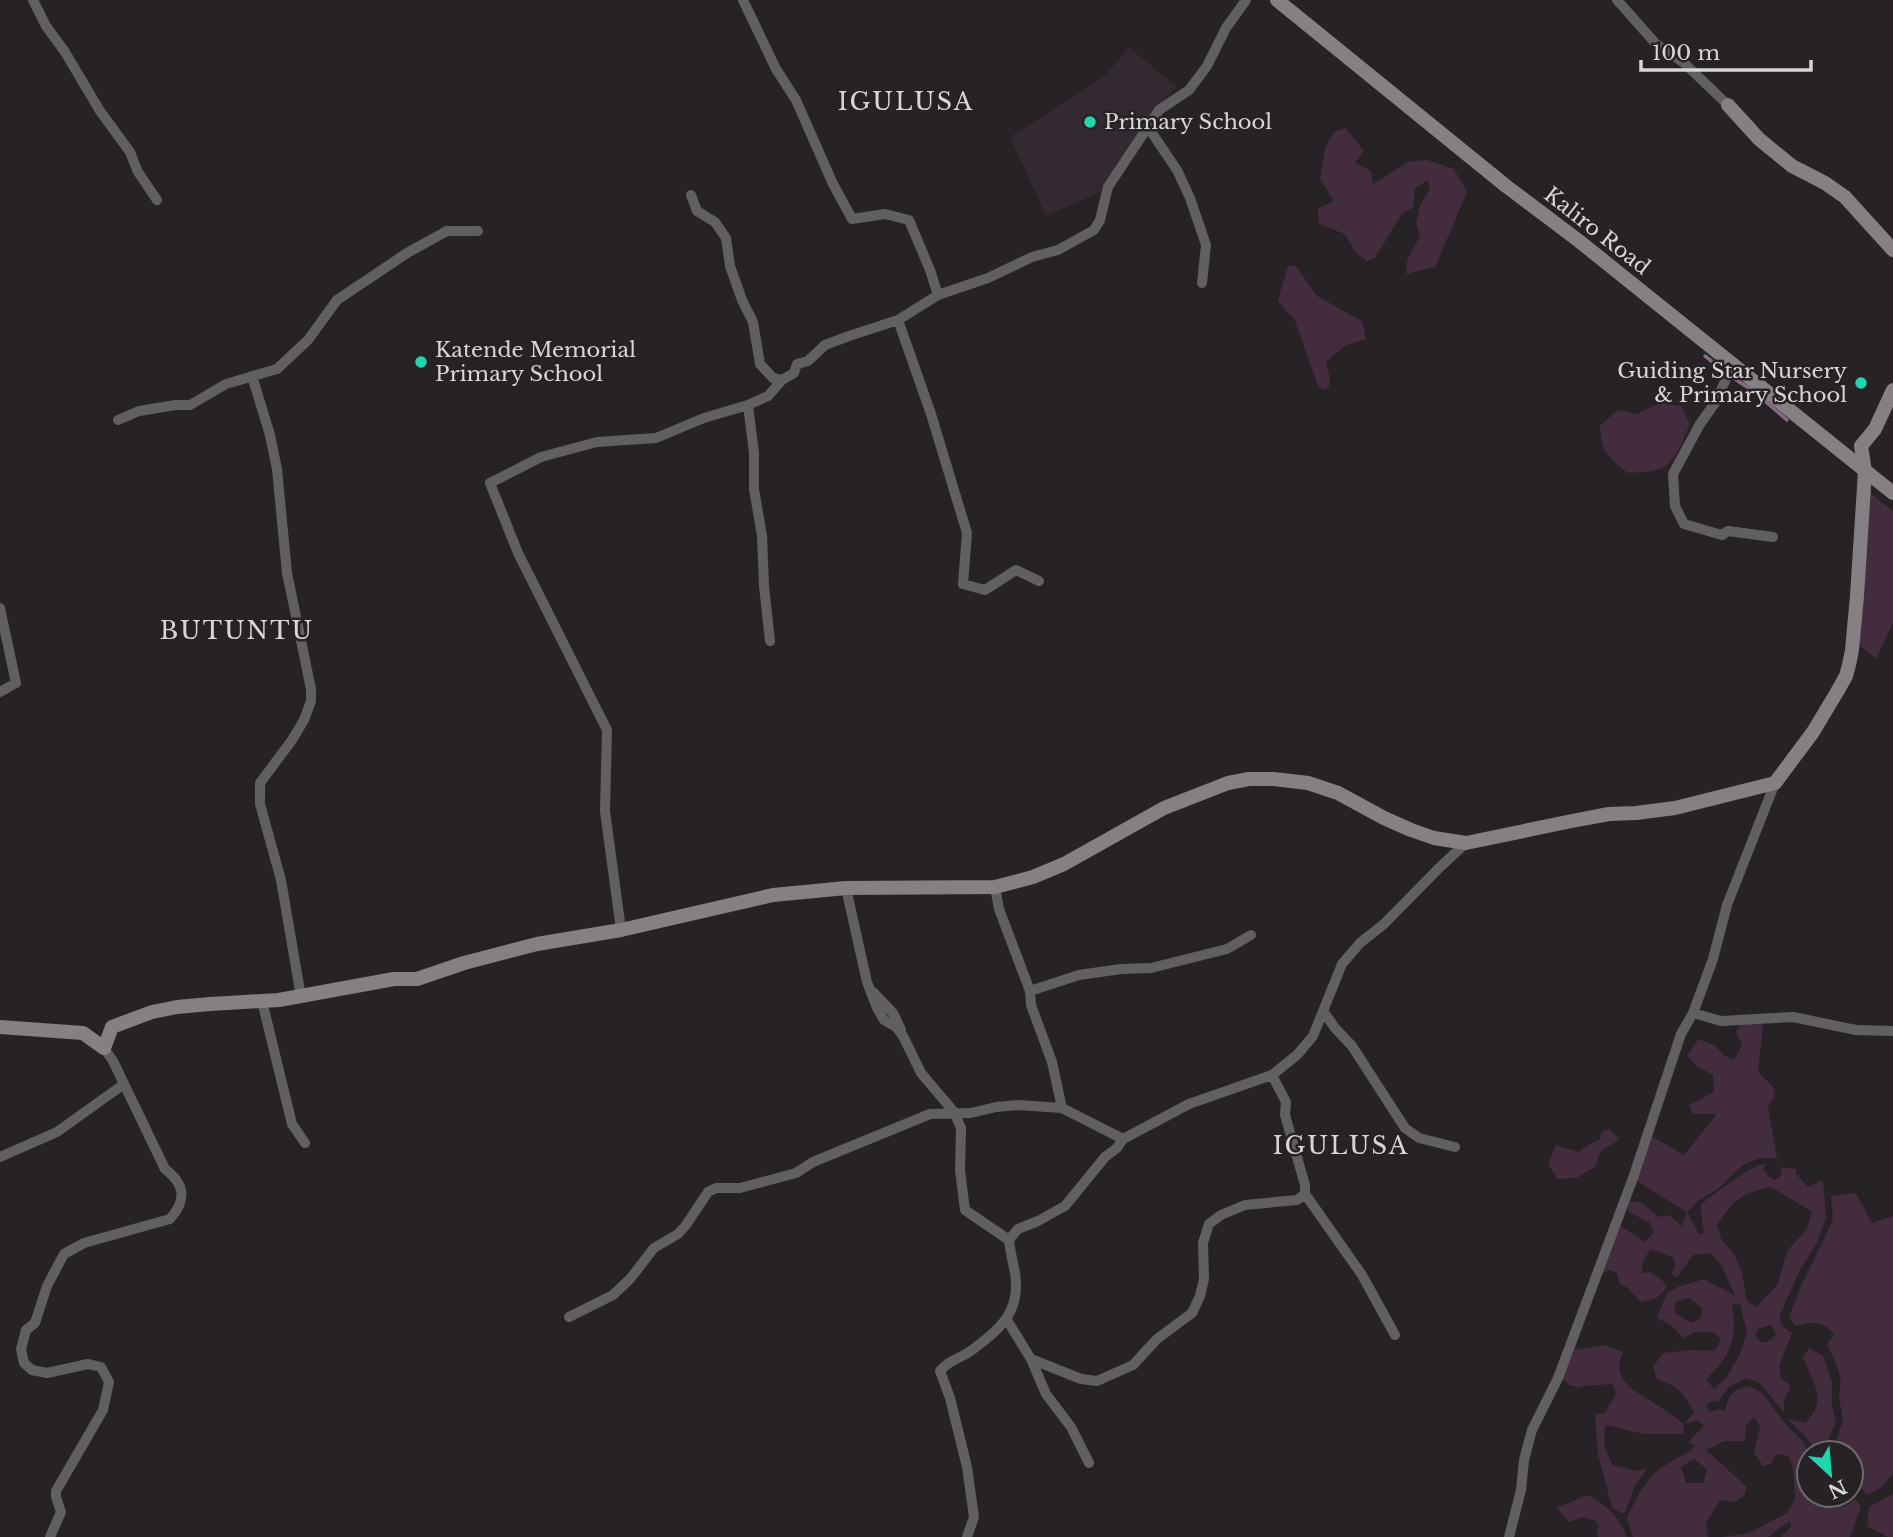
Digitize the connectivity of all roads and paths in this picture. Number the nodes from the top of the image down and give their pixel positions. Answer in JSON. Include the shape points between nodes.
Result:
{"nodes":[{"id":1,"x":33,"y":0,"type":"edge"},
{"id":2,"x":743,"y":0,"type":"edge"},
{"id":3,"x":1246,"y":0,"type":"edge"},
{"id":4,"x":1277,"y":0,"type":"edge"},
{"id":5,"x":1618,"y":0,"type":"edge"},
{"id":6,"x":1728,"y":105,"type":"joint"},
{"id":7,"x":1148,"y":127,"type":"junction"},
{"id":8,"x":691,"y":195,"type":"dead end"},
{"id":9,"x":157,"y":200,"type":"dead end"},
{"id":10,"x":478,"y":231,"type":"dead end"},
{"id":11,"x":1893,"y":250,"type":"edge"},
{"id":12,"x":1202,"y":283,"type":"dead end"},
{"id":13,"x":938,"y":295,"type":"junction"},
{"id":14,"x":898,"y":320,"type":"junction"},
{"id":15,"x":1733,"y":364,"type":"junction"},
{"id":16,"x":251,"y":376,"type":"junction"},
{"id":17,"x":782,"y":380,"type":"junction"},
{"id":18,"x":1893,"y":390,"type":"edge"},
{"id":19,"x":748,"y":404,"type":"junction"},
{"id":20,"x":118,"y":420,"type":"dead end"},
{"id":21,"x":1865,"y":471,"type":"junction"},
{"id":22,"x":1893,"y":493,"type":"edge"},
{"id":23,"x":1773,"y":537,"type":"dead end"},
{"id":24,"x":1039,"y":581,"type":"dead end"},
{"id":25,"x":0,"y":608,"type":"edge"},
{"id":26,"x":770,"y":641,"type":"dead end"},
{"id":27,"x":0,"y":692,"type":"edge"},
{"id":28,"x":1775,"y":783,"type":"junction"},
{"id":29,"x":1466,"y":843,"type":"junction"},
{"id":30,"x":995,"y":887,"type":"junction"},
{"id":31,"x":846,"y":888,"type":"junction"},
{"id":32,"x":621,"y":930,"type":"junction"},
{"id":33,"x":1251,"y":935,"type":"dead end"},
{"id":34,"x":1030,"y":991,"type":"junction"},
{"id":35,"x":300,"y":997,"type":"junction"},
{"id":36,"x":262,"y":1001,"type":"junction"},
{"id":37,"x":1323,"y":1011,"type":"junction"},
{"id":38,"x":1693,"y":1013,"type":"junction"},
{"id":39,"x":0,"y":1027,"type":"edge"},
{"id":40,"x":112,"y":1027,"type":"junction"},
{"id":41,"x":1893,"y":1031,"type":"edge"},
{"id":42,"x":83,"y":1033,"type":"junction"},
{"id":43,"x":104,"y":1048,"type":"junction"},
{"id":44,"x":1272,"y":1075,"type":"junction"},
{"id":45,"x":124,"y":1084,"type":"junction"},
{"id":46,"x":1062,"y":1108,"type":"junction"},
{"id":47,"x":954,"y":1112,"type":"junction"},
{"id":48,"x":1123,"y":1139,"type":"junction"},
{"id":49,"x":305,"y":1143,"type":"dead end"},
{"id":50,"x":1455,"y":1147,"type":"dead end"},
{"id":51,"x":0,"y":1157,"type":"edge"},
{"id":52,"x":1305,"y":1194,"type":"junction"},
{"id":53,"x":1009,"y":1240,"type":"junction"},
{"id":54,"x":569,"y":1317,"type":"dead end"},
{"id":55,"x":1007,"y":1320,"type":"junction"},
{"id":56,"x":1395,"y":1335,"type":"dead end"},
{"id":57,"x":1031,"y":1359,"type":"junction"},
{"id":58,"x":1089,"y":1463,"type":"dead end"},
{"id":59,"x":50,"y":1537,"type":"edge"},
{"id":60,"x":967,"y":1537,"type":"edge"},
{"id":61,"x":1509,"y":1537,"type":"edge"}],
"edges":[{"from":1,"to":9,"type":"street"},
{"from":2,"to":13,"type":"street","via":[[852,219],[885,214],[909,219]]},
{"from":3,"to":7,"type":"street","via":[[1189,90],[1159,110]]},
{"from":4,"to":15,"type":"street","name":"Kaliro Road"},
{"from":5,"to":6,"type":"street","via":[[1656,44],[1683,62]]},
{"from":6,"to":11,"type":"street","via":[[1792,166],[1845,197]]},
{"from":7,"to":12,"type":"street","via":[[1190,198],[1206,245]]},
{"from":7,"to":13,"type":"street","via":[[1108,187],[1094,230],[1058,250]]},
{"from":8,"to":17,"type":"street","via":[[697,211],[715,222],[726,237],[730,266],[753,322],[760,364]]},
{"from":10,"to":16,"type":"street","via":[[447,231],[407,253],[337,300],[308,340],[277,369]]},
{"from":13,"to":14,"type":"street"},
{"from":14,"to":17,"type":"street","via":[[825,345]]},
{"from":14,"to":24,"type":"street","via":[[967,533],[963,584],[985,590],[1016,570]]},
{"from":15,"to":21,"type":"street","name":"Kaliro Road"},
{"from":15,"to":23,"type":"street","via":[[1673,474],[1675,506],[1684,524],[1697,529]]},
{"from":16,"to":20,"type":"street","via":[[226,384],[190,405],[139,411]]},
{"from":16,"to":35,"type":"street","via":[[277,469],[287,573],[311,689],[304,720],[260,783],[260,804],[281,880]]},
{"from":17,"to":19,"type":"street","via":[[768,396]]},
{"from":18,"to":21,"type":"street","via":[[1875,429],[1861,446]]},
{"from":19,"to":26,"type":"street"},
{"from":19,"to":32,"type":"street","via":[[656,438],[597,442],[541,457],[490,483],[518,553],[607,730],[606,811]]},
{"from":21,"to":22,"type":"street","name":"Kaliro Road"},
{"from":21,"to":28,"type":"street","via":[[1852,650],[1846,676]]},
{"from":25,"to":27,"type":"street","via":[[16,683]]},
{"from":28,"to":29,"type":"street","via":[[1681,806],[1609,814]]},
{"from":28,"to":38,"type":"street","via":[[1727,905]]},
{"from":29,"to":30,"type":"street","via":[[1411,830],[1308,783],[1249,779],[1164,808],[1064,864]]},
{"from":29,"to":37,"type":"street","via":[[1342,964]]},
{"from":30,"to":31,"type":"street"},
{"from":30,"to":34,"type":"street"},
{"from":31,"to":32,"type":"street","via":[[773,895]]},
{"from":31,"to":47,"type":"street","via":[[877,1008],[903,1036],[921,1073]]},
{"from":32,"to":35,"type":"street","via":[[537,944],[417,979]]},
{"from":33,"to":34,"type":"street","via":[[1227,949],[1151,968],[1079,975]]},
{"from":34,"to":46,"type":"street"},
{"from":35,"to":36,"type":"street"},
{"from":36,"to":40,"type":"street","via":[[177,1007]]},
{"from":36,"to":49,"type":"street","via":[[292,1124]]},
{"from":37,"to":44,"type":"street","via":[[1313,1036]]},
{"from":37,"to":50,"type":"street","via":[[1352,1046],[1405,1128],[1419,1138]]},
{"from":38,"to":41,"type":"street","via":[[1721,1021],[1793,1017],[1856,1030]]},
{"from":38,"to":61,"type":"street","via":[[1681,1034],[1558,1378],[1532,1430]]},
{"from":39,"to":42,"type":"street"},
{"from":40,"to":42,"type":"street"},
{"from":40,"to":43,"type":"street"},
{"from":42,"to":43,"type":"street"},
{"from":43,"to":45,"type":"street"},
{"from":44,"to":48,"type":"street","via":[[1189,1104]]},
{"from":44,"to":52,"type":"street","via":[[1286,1102],[1285,1115]]},
{"from":45,"to":51,"type":"street","via":[[58,1132]]},
{"from":45,"to":59,"type":"street","via":[[165,1169],[181,1187],[182,1198],[170,1219],[85,1243],[64,1254],[35,1323],[26,1331],[20,1349],[32,1370],[47,1373],[88,1364],[101,1367],[108,1382],[103,1410],[56,1491],[61,1512]]},
{"from":46,"to":47,"type":"street","via":[[1018,1105],[971,1114]]},
{"from":46,"to":48,"type":"street"},
{"from":47,"to":53,"type":"street","via":[[961,1128],[965,1210]]},
{"from":47,"to":54,"type":"street","via":[[930,1114],[796,1172],[708,1192],[678,1234],[654,1248],[630,1279],[613,1294]]},
{"from":48,"to":53,"type":"street","via":[[1065,1206],[1018,1229]]},
{"from":52,"to":56,"type":"street","via":[[1362,1275]]},
{"from":52,"to":57,"type":"street","via":[[1297,1200],[1245,1205],[1209,1224],[1203,1243],[1204,1279],[1192,1313],[1157,1339],[1133,1365],[1097,1381]]},
{"from":53,"to":55,"type":"street","via":[[1015,1299]]},
{"from":55,"to":57,"type":"street"},
{"from":55,"to":60,"type":"street","via":[[971,1352],[940,1371],[967,1467],[974,1517]]},
{"from":57,"to":58,"type":"street","via":[[1046,1394],[1072,1427]]}]}
